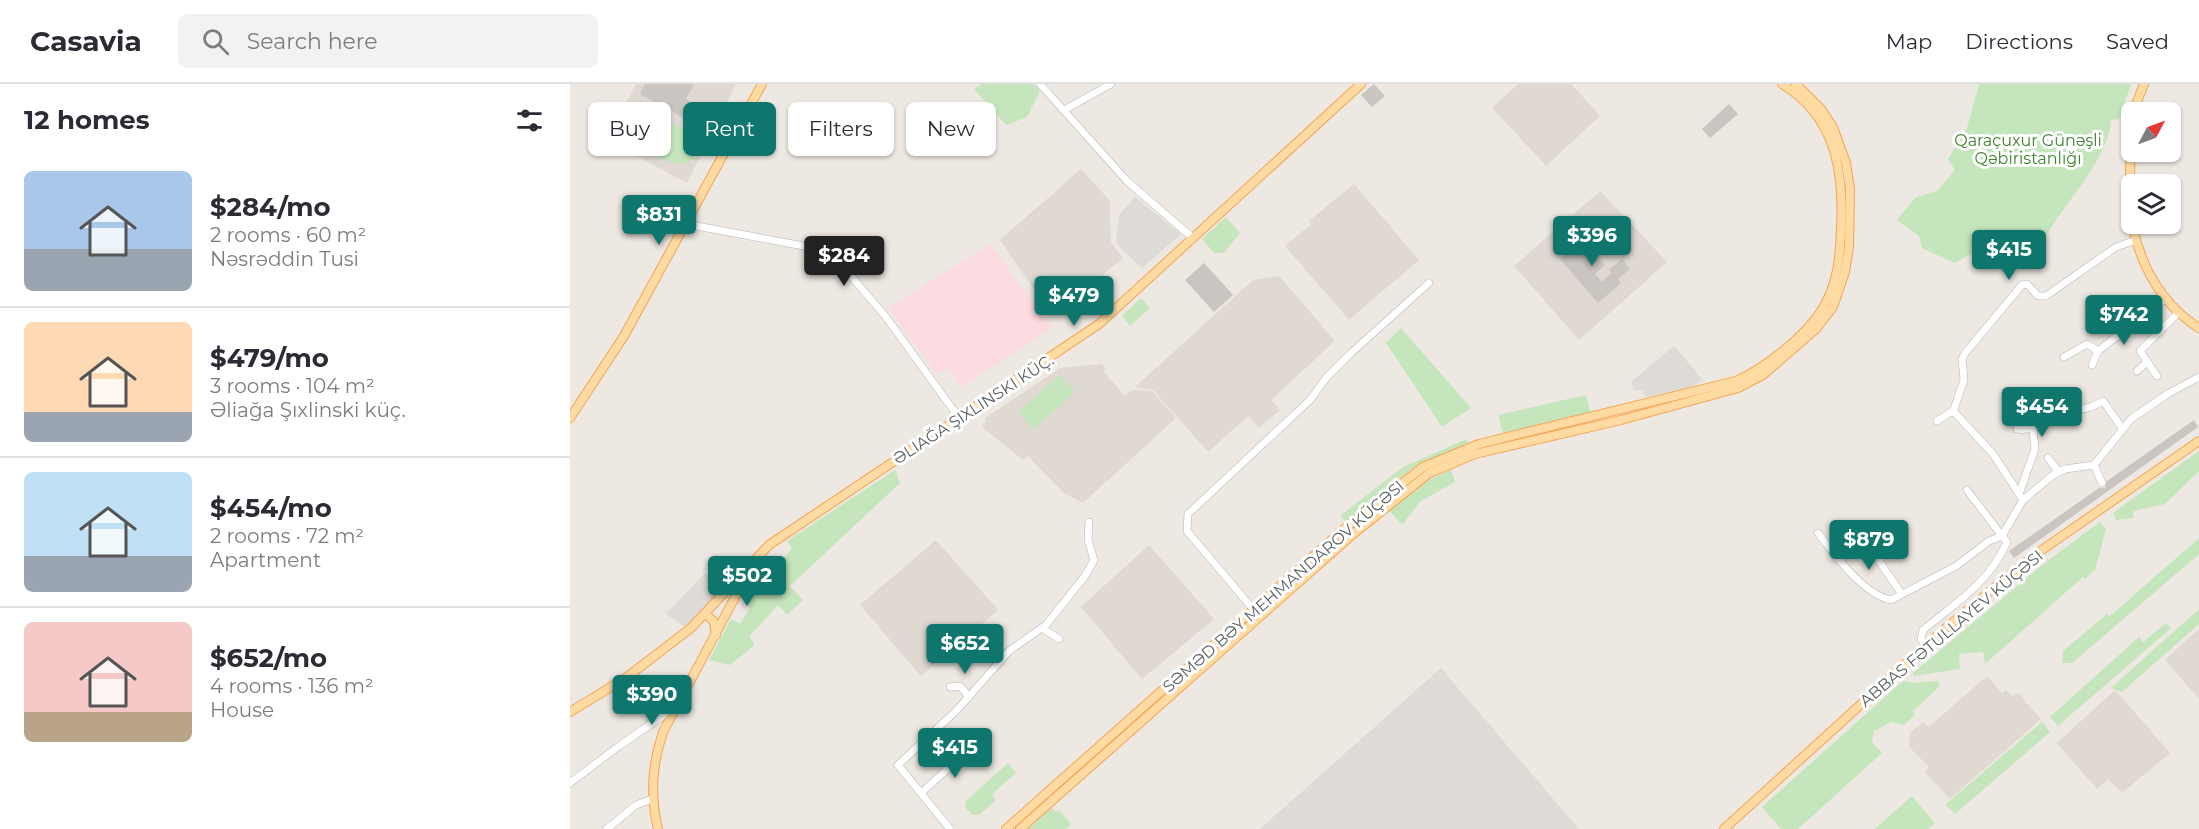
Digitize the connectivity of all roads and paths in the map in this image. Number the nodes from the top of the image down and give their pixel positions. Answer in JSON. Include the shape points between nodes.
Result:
{"nodes":[{"id":1,"x":762,"y":84,"type":"edge"},
{"id":2,"x":1040,"y":84,"type":"edge"},
{"id":3,"x":1111,"y":84,"type":"edge"},
{"id":4,"x":1361,"y":84,"type":"edge"},
{"id":5,"x":1782,"y":84,"type":"edge"},
{"id":6,"x":1796,"y":84,"type":"edge"},
{"id":7,"x":2144,"y":84,"type":"edge"},
{"id":8,"x":2137,"y":102,"type":"edge"},
{"id":9,"x":1064,"y":110,"type":"junction"},
{"id":10,"x":686,"y":225,"type":"junction"},
{"id":11,"x":1845,"y":232,"type":"junction"},
{"id":12,"x":2135,"y":234,"type":"edge"},
{"id":13,"x":1193,"y":238,"type":"junction"},
{"id":14,"x":2136,"y":240,"type":"junction"},
{"id":15,"x":1429,"y":282,"type":"dead end"},
{"id":16,"x":2166,"y":298,"type":"junction"},
{"id":17,"x":2179,"y":312,"type":"junction"},
{"id":18,"x":2195,"y":325,"type":"edge"},
{"id":19,"x":2199,"y":333,"type":"edge"},
{"id":20,"x":2098,"y":351,"type":"junction"},
{"id":21,"x":2064,"y":357,"type":"dead end"},
{"id":22,"x":2146,"y":363,"type":"junction"},
{"id":23,"x":2092,"y":365,"type":"dead end"},
{"id":24,"x":2137,"y":372,"type":"dead end"},
{"id":25,"x":2157,"y":376,"type":"dead end"},
{"id":26,"x":2199,"y":377,"type":"edge"},
{"id":27,"x":1953,"y":412,"type":"junction"},
{"id":28,"x":570,"y":418,"type":"edge"},
{"id":29,"x":959,"y":418,"type":"junction"},
{"id":30,"x":1937,"y":421,"type":"dead end"},
{"id":31,"x":2122,"y":428,"type":"junction"},
{"id":32,"x":2018,"y":429,"type":"dead end"},
{"id":33,"x":2033,"y":429,"type":"junction"},
{"id":34,"x":2197,"y":442,"type":"edge"},
{"id":35,"x":2048,"y":458,"type":"dead end"},
{"id":36,"x":2094,"y":465,"type":"junction"},
{"id":37,"x":2059,"y":472,"type":"junction"},
{"id":38,"x":2102,"y":483,"type":"dead end"},
{"id":39,"x":1967,"y":490,"type":"dead end"},
{"id":40,"x":2021,"y":497,"type":"junction"},
{"id":41,"x":1089,"y":522,"type":"dead end"},
{"id":42,"x":1818,"y":533,"type":"dead end"},
{"id":43,"x":2002,"y":536,"type":"junction"},
{"id":44,"x":1889,"y":546,"type":"dead end"},
{"id":45,"x":753,"y":563,"type":"junction"},
{"id":46,"x":1901,"y":592,"type":"junction"},
{"id":47,"x":1253,"y":609,"type":"junction"},
{"id":48,"x":706,"y":614,"type":"junction"},
{"id":49,"x":1042,"y":628,"type":"junction"},
{"id":50,"x":715,"y":638,"type":"junction"},
{"id":51,"x":1059,"y":639,"type":"dead end"},
{"id":52,"x":1926,"y":645,"type":"junction"},
{"id":53,"x":950,"y":687,"type":"dead end"},
{"id":54,"x":969,"y":697,"type":"junction"},
{"id":55,"x":675,"y":711,"type":"junction"},
{"id":56,"x":570,"y":712,"type":"edge"},
{"id":57,"x":972,"y":747,"type":"dead end"},
{"id":58,"x":570,"y":783,"type":"edge"},
{"id":59,"x":921,"y":793,"type":"junction"},
{"id":60,"x":652,"y":799,"type":"junction"},
{"id":61,"x":607,"y":829,"type":"edge"},
{"id":62,"x":658,"y":829,"type":"edge"},
{"id":63,"x":950,"y":829,"type":"edge"},
{"id":64,"x":1006,"y":829,"type":"edge"},
{"id":65,"x":1020,"y":829,"type":"edge"},
{"id":66,"x":1724,"y":829,"type":"edge"}],
"edges":[{"from":1,"to":10,"type":"main road"},
{"from":2,"to":9,"type":"street"},
{"from":3,"to":9,"type":"street"},
{"from":4,"to":13,"type":"main road"},
{"from":5,"to":11,"type":"main road","name":"SƏMƏD BƏY MEHMANDAROV KÜÇƏSI","via":[[1809,105],[1832,141],[1841,175]]},
{"from":6,"to":11,"type":"main road","name":"SƏMƏD BƏY MEHMANDAROV KÜÇƏSI","via":[[1821,109],[1841,145],[1848,174]]},
{"from":7,"to":8,"type":"main road"},
{"from":9,"to":13,"type":"street","via":[[1126,181]]},
{"from":10,"to":28,"type":"main road","via":[[624,336]]},
{"from":10,"to":29,"type":"street","via":[[832,254],[886,317]]},
{"from":11,"to":47,"type":"main road","name":"SƏMƏD BƏY MEHMANDAROV KÜÇƏSI","via":[[1838,271],[1823,308],[1759,369],[1711,388],[1479,444],[1423,467],[1381,498]]},
{"from":11,"to":65,"type":"main road","name":"SƏMƏD BƏY MEHMANDAROV KÜÇƏSI","via":[[1845,272],[1833,307],[1816,329],[1763,375],[1700,400],[1475,454],[1428,474],[1352,535]]},
{"from":12,"to":14,"type":"main road"},
{"from":13,"to":29,"type":"main road","via":[[1090,331]]},
{"from":14,"to":16,"type":"main road","via":[[2146,270]]},
{"from":14,"to":27,"type":"street","via":[[2116,247],[2046,296],[2038,296],[2027,284],[2022,285],[1972,341],[1962,359],[1964,380]]},
{"from":15,"to":47,"type":"street","via":[[1351,352],[1310,400],[1188,514],[1187,531]]},
{"from":16,"to":17,"type":"main road"},
{"from":16,"to":20,"type":"street"},
{"from":17,"to":18,"type":"main road"},
{"from":17,"to":22,"type":"street","via":[[2141,348]]},
{"from":18,"to":19,"type":"main road"},
{"from":20,"to":21,"type":"street","via":[[2087,344]]},
{"from":20,"to":23,"type":"street"},
{"from":22,"to":24,"type":"street"},
{"from":22,"to":25,"type":"street"},
{"from":26,"to":31,"type":"street","via":[[2169,393]]},
{"from":27,"to":30,"type":"street"},
{"from":27,"to":40,"type":"street","via":[[1993,454]]},
{"from":29,"to":45,"type":"main road","via":[[769,545]]},
{"from":31,"to":33,"type":"street","via":[[2103,401],[2048,419]]},
{"from":31,"to":36,"type":"street"},
{"from":32,"to":33,"type":"street"},
{"from":33,"to":40,"type":"street","via":[[2035,449]]},
{"from":34,"to":52,"type":"main road","name":"ABBAS FƏTULLAYEV KÜÇƏSI","via":[[2039,552]]},
{"from":35,"to":37,"type":"street"},
{"from":36,"to":37,"type":"street"},
{"from":36,"to":38,"type":"street"},
{"from":37,"to":40,"type":"street"},
{"from":39,"to":43,"type":"street"},
{"from":40,"to":43,"type":"street"},
{"from":41,"to":49,"type":"street","via":[[1092,566]]},
{"from":42,"to":46,"type":"street","via":[[1867,589],[1891,600]]},
{"from":43,"to":46,"type":"street","via":[[1956,566]]},
{"from":43,"to":52,"type":"street","via":[[2007,542],[1997,565],[1923,630],[1921,636]]},
{"from":44,"to":46,"type":"street","via":[[1880,565]]},
{"from":45,"to":48,"type":"main road"},
{"from":45,"to":50,"type":"main road"},
{"from":47,"to":64,"type":"main road","name":"SƏMƏD BƏY MEHMANDAROV KÜÇƏSI"},
{"from":48,"to":50,"type":"main road","via":[[715,624]]},
{"from":48,"to":56,"type":"main road","via":[[636,671]]},
{"from":49,"to":51,"type":"street"},
{"from":49,"to":54,"type":"street","via":[[1008,651]]},
{"from":50,"to":55,"type":"main road"},
{"from":52,"to":66,"type":"main road","name":"ABBAS FƏTULLAYEV KÜÇƏSI"},
{"from":53,"to":54,"type":"street","via":[[960,686]]},
{"from":54,"to":59,"type":"street","via":[[898,765]]},
{"from":55,"to":58,"type":"street"},
{"from":55,"to":60,"type":"main road","via":[[655,756]]},
{"from":57,"to":59,"type":"street"},
{"from":59,"to":63,"type":"street"},
{"from":60,"to":61,"type":"street","via":[[636,805]]},
{"from":60,"to":62,"type":"main road"}]}
